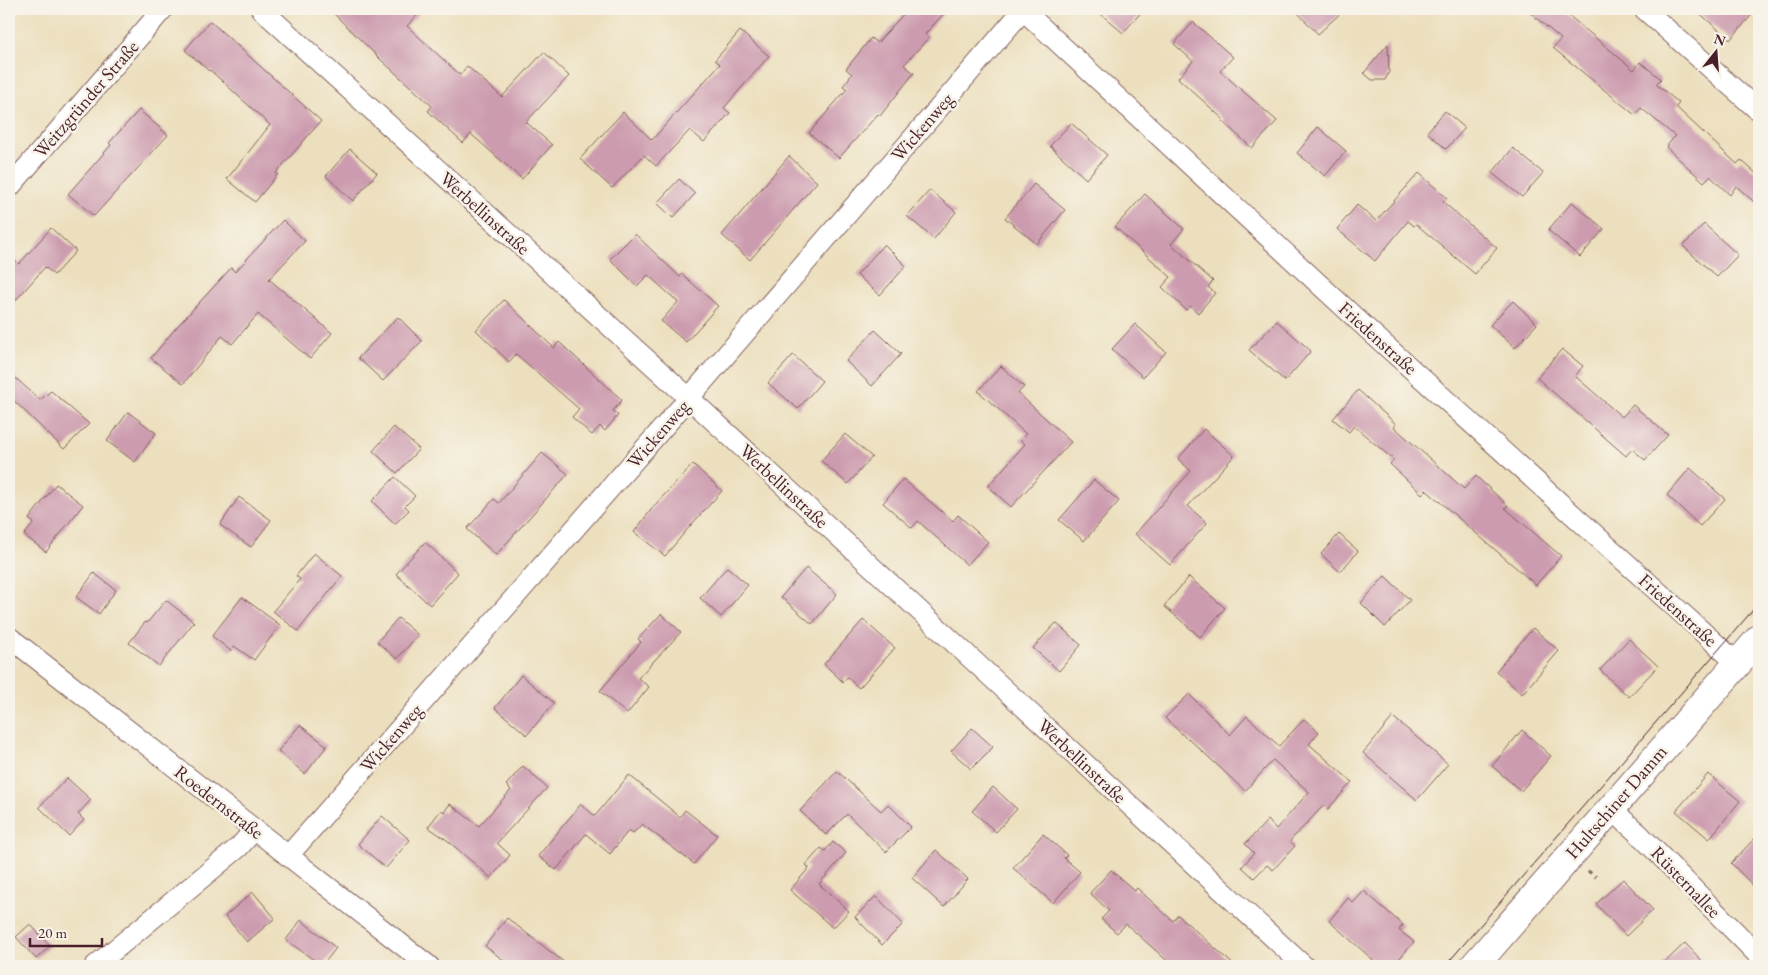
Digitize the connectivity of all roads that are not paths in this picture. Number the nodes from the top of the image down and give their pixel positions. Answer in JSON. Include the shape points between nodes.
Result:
{"nodes":[{"id":1,"x":162,"y":9,"type":"edge"},
{"id":2,"x":261,"y":9,"type":"edge"},
{"id":3,"x":1023,"y":9,"type":"edge"},
{"id":4,"x":1644,"y":9,"type":"edge"},
{"id":5,"x":1759,"y":111,"type":"edge"},
{"id":6,"x":9,"y":188,"type":"edge"},
{"id":7,"x":689,"y":398,"type":"junction"},
{"id":8,"x":9,"y":637,"type":"edge"},
{"id":9,"x":1759,"y":639,"type":"edge"},
{"id":10,"x":1737,"y":663,"type":"junction"},
{"id":11,"x":1611,"y":809,"type":"junction"},
{"id":12,"x":254,"y":830,"type":"junction"},
{"id":13,"x":288,"y":856,"type":"junction"},
{"id":14,"x":1759,"y":956,"type":"edge"},
{"id":15,"x":95,"y":966,"type":"edge"},
{"id":16,"x":429,"y":966,"type":"edge"},
{"id":17,"x":1304,"y":966,"type":"edge"},
{"id":18,"x":1474,"y":966,"type":"edge"}],
"edges":[{"from":1,"to":6,"type":"street","name":"Weitzgründer Straße"},
{"from":2,"to":7,"type":"street","name":"Werbellinstraße"},
{"from":3,"to":7,"type":"street","name":"Wickenweg"},
{"from":3,"to":10,"type":"street","name":"Friedenstraße","via":[[1375,336]]},
{"from":4,"to":5,"type":"street"},
{"from":7,"to":13,"type":"street","name":"Wickenweg"},
{"from":7,"to":17,"type":"street","name":"Werbellinstraße"},
{"from":8,"to":12,"type":"street","name":"Roedernstraße"},
{"from":9,"to":10,"type":"main road","name":"Hultschiner Damm"},
{"from":10,"to":11,"type":"main road","name":"Hultschiner Damm"},
{"from":11,"to":14,"type":"street","name":"Rüsternallee"},
{"from":11,"to":18,"type":"main road","name":"Hultschiner Damm"},
{"from":12,"to":13,"type":"street","name":"Roedernstraße"},
{"from":12,"to":15,"type":"street"},
{"from":13,"to":16,"type":"street","name":"Roedernstraße"}]}
